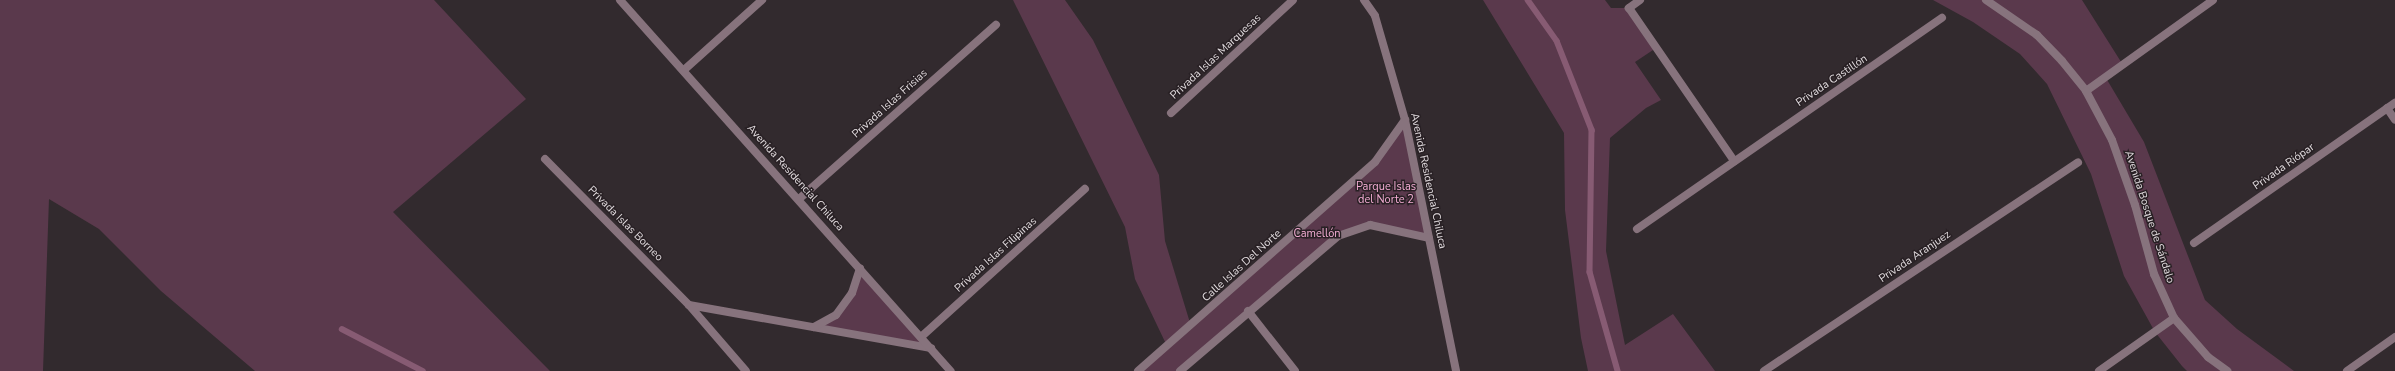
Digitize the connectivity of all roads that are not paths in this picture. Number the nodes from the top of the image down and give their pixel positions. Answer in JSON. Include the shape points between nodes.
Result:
{"nodes":[{"id":1,"x":620,"y":0,"type":"edge"},
{"id":2,"x":762,"y":0,"type":"edge"},
{"id":3,"x":1293,"y":0,"type":"edge"},
{"id":4,"x":1364,"y":0,"type":"edge"},
{"id":5,"x":1640,"y":0,"type":"edge"},
{"id":6,"x":1986,"y":0,"type":"edge"},
{"id":7,"x":2213,"y":0,"type":"edge"},
{"id":8,"x":1942,"y":18,"type":"dead end"},
{"id":9,"x":996,"y":25,"type":"dead end"},
{"id":10,"x":684,"y":70,"type":"junction"},
{"id":11,"x":2086,"y":91,"type":"junction"},
{"id":12,"x":2395,"y":103,"type":"edge"},
{"id":13,"x":2387,"y":108,"type":"junction"},
{"id":14,"x":1171,"y":113,"type":"dead end"},
{"id":15,"x":1405,"y":120,"type":"junction"},
{"id":16,"x":2395,"y":120,"type":"edge"},
{"id":17,"x":545,"y":159,"type":"dead end"},
{"id":18,"x":1734,"y":161,"type":"junction"},
{"id":19,"x":2078,"y":162,"type":"dead end"},
{"id":20,"x":1085,"y":189,"type":"dead end"},
{"id":21,"x":799,"y":199,"type":"junction"},
{"id":22,"x":1636,"y":229,"type":"dead end"},
{"id":23,"x":1430,"y":238,"type":"junction"},
{"id":24,"x":2194,"y":243,"type":"dead end"},
{"id":25,"x":860,"y":268,"type":"junction"},
{"id":26,"x":689,"y":305,"type":"junction"},
{"id":27,"x":1248,"y":311,"type":"junction"},
{"id":28,"x":2174,"y":318,"type":"junction"},
{"id":29,"x":814,"y":327,"type":"junction"},
{"id":30,"x":921,"y":337,"type":"junction"},
{"id":31,"x":2395,"y":337,"type":"edge"},
{"id":32,"x":931,"y":348,"type":"junction"},
{"id":33,"x":746,"y":371,"type":"edge"},
{"id":34,"x":951,"y":371,"type":"edge"},
{"id":35,"x":1138,"y":371,"type":"edge"},
{"id":36,"x":1180,"y":371,"type":"edge"},
{"id":37,"x":1296,"y":371,"type":"edge"},
{"id":38,"x":1456,"y":371,"type":"edge"},
{"id":39,"x":1764,"y":371,"type":"edge"},
{"id":40,"x":2099,"y":371,"type":"edge"},
{"id":41,"x":2228,"y":371,"type":"edge"},
{"id":42,"x":2347,"y":371,"type":"edge"}],
"edges":[{"from":1,"to":10,"type":"street","name":"Avenida Residencial Chiluca"},
{"from":2,"to":10,"type":"street"},
{"from":3,"to":14,"type":"street","name":"Privada Islas Marquesas"},
{"from":4,"to":15,"type":"street","name":"Avenida Residencial Chiluca","via":[[1375,16]]},
{"from":5,"to":18,"type":"street","via":[[1629,8]]},
{"from":6,"to":11,"type":"street","name":"Avenida Bosque de Sándalo","via":[[2037,35]]},
{"from":7,"to":11,"type":"street"},
{"from":8,"to":18,"type":"street","name":"Privada Castillón"},
{"from":9,"to":21,"type":"street","name":"Privada Islas Frisias"},
{"from":10,"to":21,"type":"street","name":"Avenida Residencial Chiluca"},
{"from":11,"to":28,"type":"street","name":"Avenida Bosque de Sándalo","via":[[2112,140],[2135,205],[2154,274]]},
{"from":12,"to":13,"type":"street","name":"Privada Riópar"},
{"from":13,"to":16,"type":"street"},
{"from":13,"to":24,"type":"street","name":"Privada Riópar"},
{"from":15,"to":23,"type":"street","name":"Avenida Residencial Chiluca"},
{"from":15,"to":35,"type":"street","name":"Calle Islas Del Norte","via":[[1375,162]]},
{"from":17,"to":26,"type":"street","name":"Privada Islas Borneo"},
{"from":18,"to":22,"type":"street","name":"Privada Castillón"},
{"from":19,"to":39,"type":"street","name":"Privada Aranjuez"},
{"from":20,"to":30,"type":"street","name":"Privada Islas Filipinas"},
{"from":21,"to":25,"type":"street","name":"Avenida Residencial Chiluca"},
{"from":23,"to":27,"type":"street","via":[[1370,225],[1338,236]]},
{"from":23,"to":38,"type":"street","name":"Avenida Residencial Chiluca"},
{"from":25,"to":29,"type":"street","via":[[852,293],[836,315]]},
{"from":25,"to":30,"type":"street","name":"Avenida Residencial Chiluca"},
{"from":26,"to":29,"type":"street"},
{"from":26,"to":33,"type":"street","name":"Privada Islas Borneo"},
{"from":27,"to":36,"type":"street"},
{"from":27,"to":37,"type":"street"},
{"from":28,"to":40,"type":"street"},
{"from":28,"to":41,"type":"street","name":"Avenida Bosque de Sándalo","via":[[2208,357]]},
{"from":29,"to":32,"type":"street"},
{"from":30,"to":32,"type":"street","name":"Avenida Residencial Chiluca"},
{"from":31,"to":42,"type":"street"},
{"from":32,"to":34,"type":"street","name":"Avenida Residencial Chiluca"}]}
